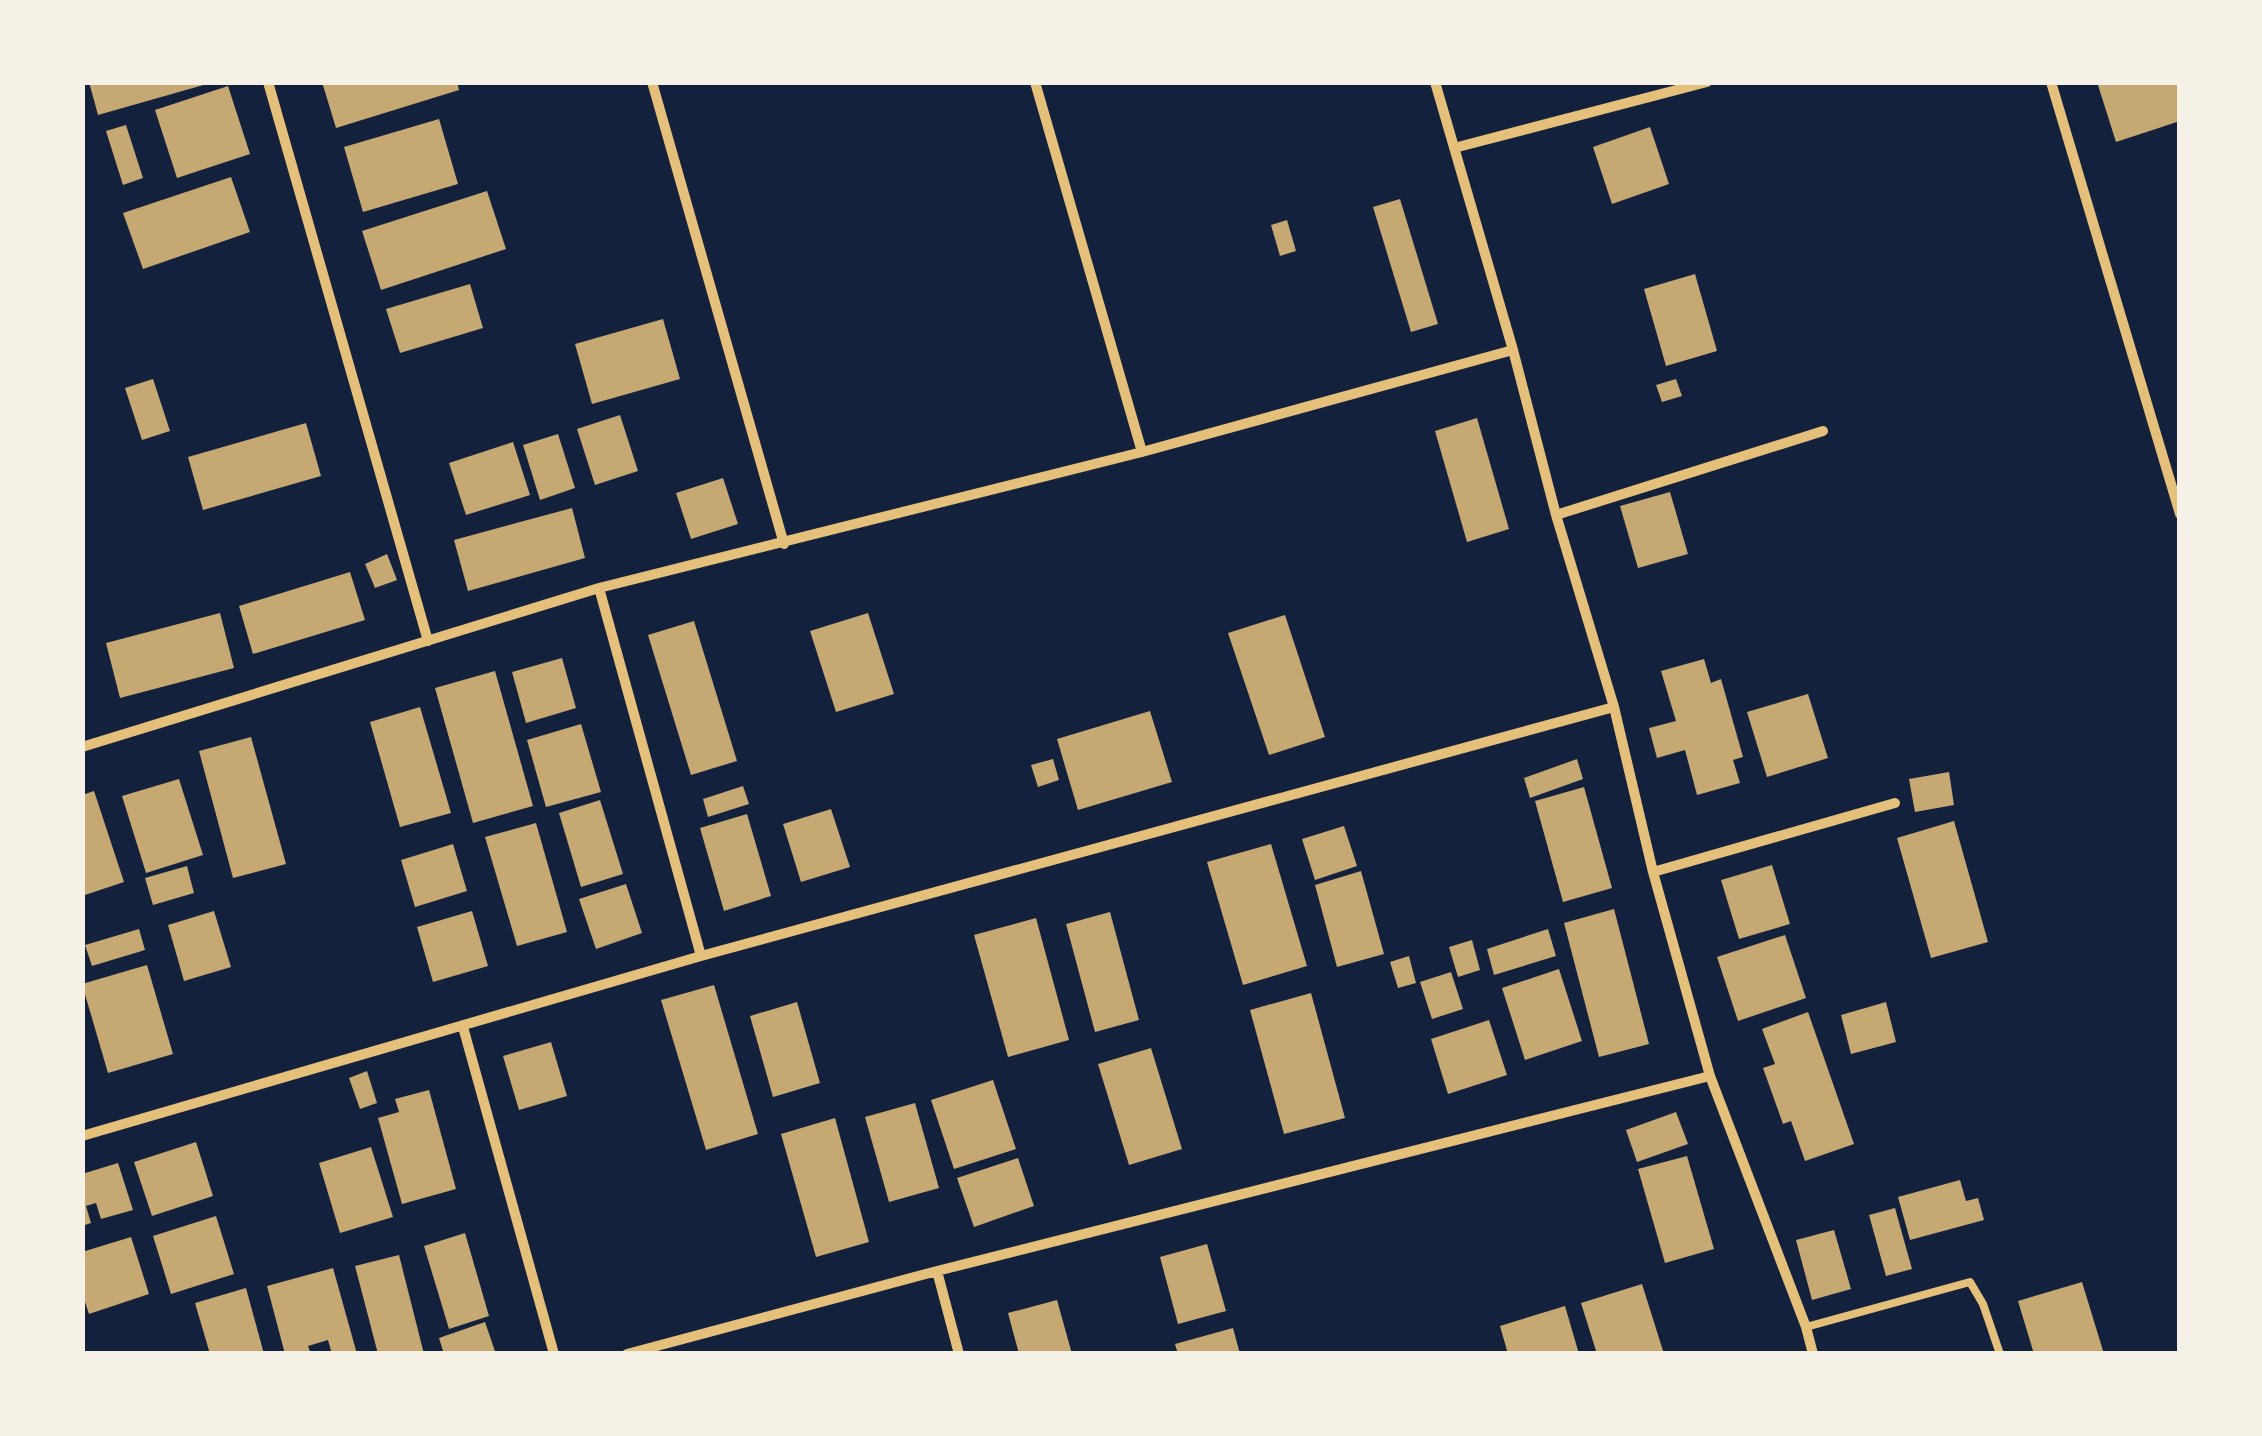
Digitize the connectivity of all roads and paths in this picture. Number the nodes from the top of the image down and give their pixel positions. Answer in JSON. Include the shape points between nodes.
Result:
{"nodes":[{"id":1,"x":268,"y":82,"type":"edge"},
{"id":2,"x":652,"y":82,"type":"edge"},
{"id":3,"x":1035,"y":82,"type":"edge"},
{"id":4,"x":1435,"y":82,"type":"edge"},
{"id":5,"x":1707,"y":82,"type":"edge"},
{"id":6,"x":2051,"y":82,"type":"edge"},
{"id":7,"x":1454,"y":148,"type":"junction"},
{"id":8,"x":1513,"y":350,"type":"junction"},
{"id":9,"x":1823,"y":430,"type":"dead end"},
{"id":10,"x":1142,"y":452,"type":"junction"},
{"id":11,"x":2180,"y":514,"type":"edge"},
{"id":12,"x":1556,"y":515,"type":"junction"},
{"id":13,"x":784,"y":544,"type":"junction"},
{"id":14,"x":599,"y":588,"type":"junction"},
{"id":15,"x":428,"y":641,"type":"junction"},
{"id":16,"x":1614,"y":707,"type":"junction"},
{"id":17,"x":82,"y":747,"type":"edge"},
{"id":18,"x":1895,"y":802,"type":"dead end"},
{"id":19,"x":1653,"y":872,"type":"junction"},
{"id":20,"x":701,"y":956,"type":"junction"},
{"id":21,"x":463,"y":1027,"type":"junction"},
{"id":22,"x":1710,"y":1076,"type":"junction"},
{"id":23,"x":82,"y":1136,"type":"edge"},
{"id":24,"x":937,"y":1271,"type":"junction"},
{"id":25,"x":1806,"y":1326,"type":"junction"},
{"id":26,"x":554,"y":1354,"type":"edge"},
{"id":27,"x":627,"y":1354,"type":"edge"},
{"id":28,"x":959,"y":1354,"type":"edge"},
{"id":29,"x":1813,"y":1354,"type":"edge"},
{"id":30,"x":2000,"y":1354,"type":"edge"}],
"edges":[{"from":1,"to":15,"type":"street"},
{"from":2,"to":13,"type":"street"},
{"from":3,"to":10,"type":"street"},
{"from":4,"to":7,"type":"street"},
{"from":5,"to":7,"type":"street"},
{"from":6,"to":11,"type":"street"},
{"from":7,"to":8,"type":"street"},
{"from":8,"to":10,"type":"street"},
{"from":8,"to":12,"type":"street"},
{"from":9,"to":12,"type":"street"},
{"from":10,"to":13,"type":"street"},
{"from":12,"to":16,"type":"street"},
{"from":13,"to":14,"type":"street"},
{"from":14,"to":15,"type":"street"},
{"from":14,"to":20,"type":"street"},
{"from":15,"to":17,"type":"street"},
{"from":16,"to":19,"type":"street"},
{"from":16,"to":20,"type":"street"},
{"from":18,"to":19,"type":"street"},
{"from":19,"to":22,"type":"street"},
{"from":20,"to":21,"type":"street"},
{"from":21,"to":23,"type":"street"},
{"from":21,"to":26,"type":"street"},
{"from":22,"to":24,"type":"street"},
{"from":22,"to":25,"type":"street"},
{"from":24,"to":27,"type":"street"},
{"from":24,"to":28,"type":"street"},
{"from":25,"to":29,"type":"street"},
{"from":25,"to":30,"type":"lane","via":[[1970,1282]]}]}
